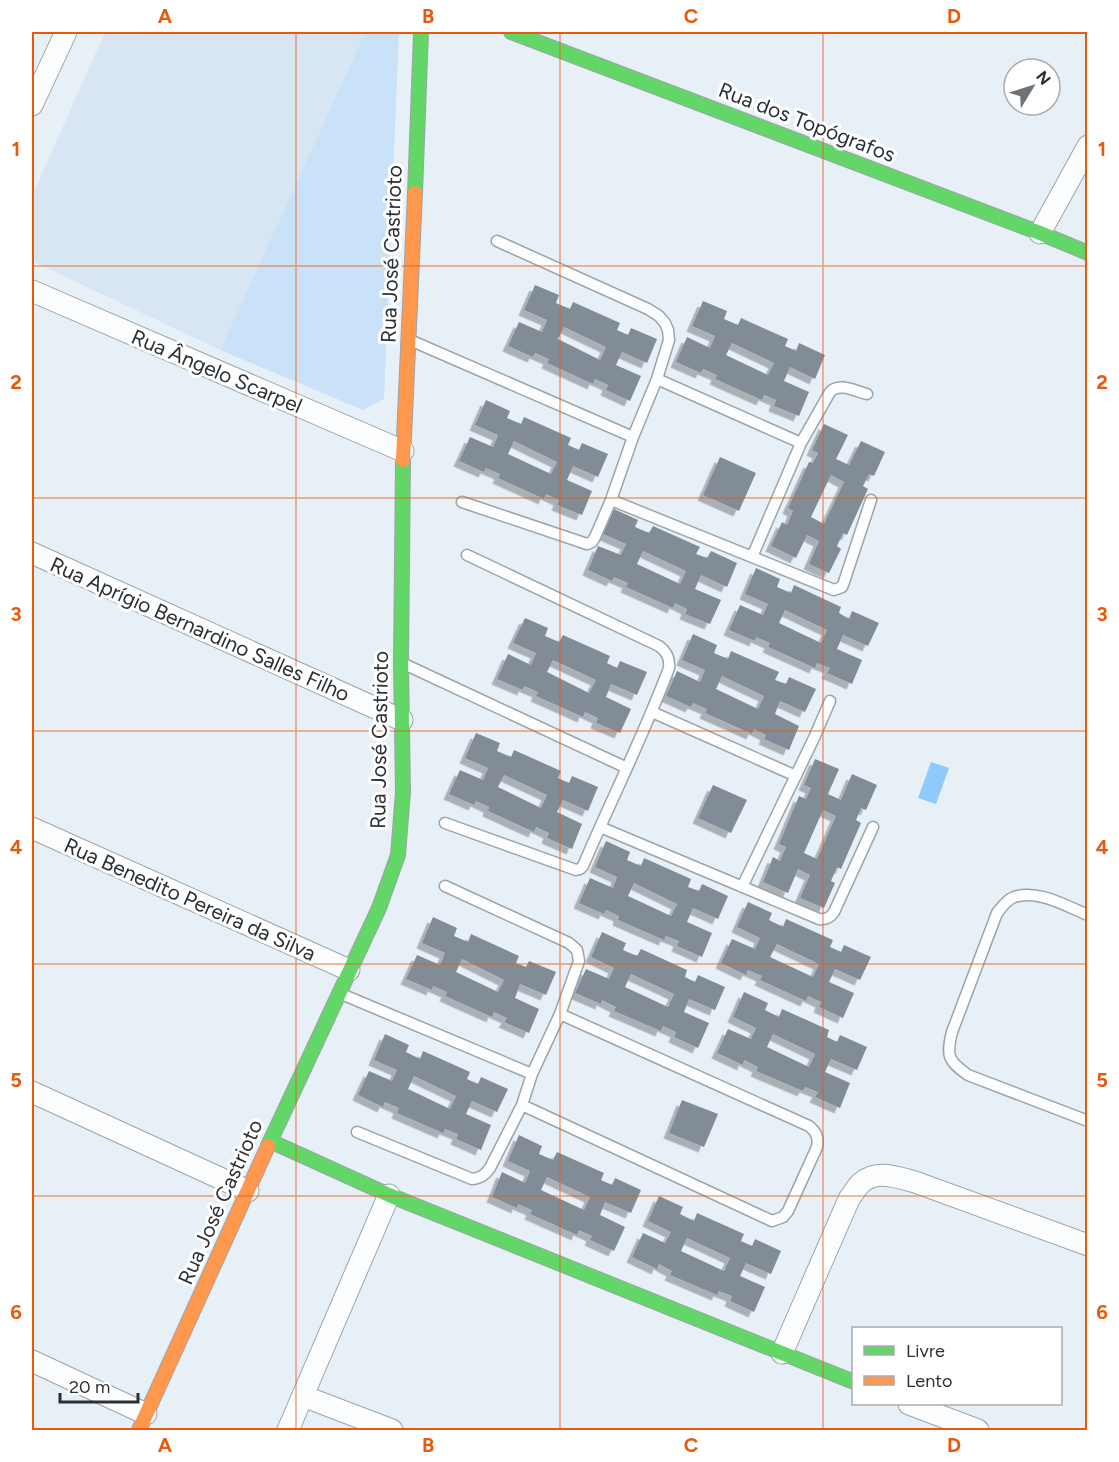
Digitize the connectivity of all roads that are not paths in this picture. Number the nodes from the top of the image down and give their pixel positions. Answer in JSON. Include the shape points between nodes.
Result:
{"nodes":[{"id":1,"x":66,"y":32,"type":"edge"},
{"id":2,"x":421,"y":32,"type":"edge"},
{"id":3,"x":511,"y":32,"type":"edge"},
{"id":4,"x":32,"y":105,"type":"edge"},
{"id":5,"x":1088,"y":146,"type":"edge"},
{"id":6,"x":1040,"y":233,"type":"junction"},
{"id":7,"x":496,"y":241,"type":"dead end"},
{"id":8,"x":1088,"y":253,"type":"edge"},
{"id":9,"x":32,"y":291,"type":"edge"},
{"id":10,"x":409,"y":339,"type":"junction"},
{"id":11,"x":657,"y":379,"type":"junction"},
{"id":12,"x":867,"y":394,"type":"dead end"},
{"id":13,"x":633,"y":437,"type":"junction"},
{"id":14,"x":801,"y":443,"type":"junction"},
{"id":15,"x":402,"y":451,"type":"junction"},
{"id":16,"x":611,"y":500,"type":"junction"},
{"id":17,"x":871,"y":500,"type":"dead end"},
{"id":18,"x":462,"y":502,"type":"dead end"},
{"id":19,"x":32,"y":554,"type":"edge"},
{"id":20,"x":467,"y":555,"type":"dead end"},
{"id":21,"x":752,"y":557,"type":"junction"},
{"id":22,"x":402,"y":663,"type":"junction"},
{"id":23,"x":830,"y":701,"type":"dead end"},
{"id":24,"x":652,"y":712,"type":"junction"},
{"id":25,"x":402,"y":720,"type":"junction"},
{"id":26,"x":627,"y":768,"type":"junction"},
{"id":27,"x":796,"y":776,"type":"junction"},
{"id":28,"x":445,"y":823,"type":"dead end"},
{"id":29,"x":600,"y":827,"type":"junction"},
{"id":30,"x":873,"y":827,"type":"dead end"},
{"id":31,"x":32,"y":828,"type":"edge"},
{"id":32,"x":445,"y":886,"type":"dead end"},
{"id":33,"x":742,"y":887,"type":"junction"},
{"id":34,"x":1088,"y":915,"type":"edge"},
{"id":35,"x":349,"y":970,"type":"junction"},
{"id":36,"x":339,"y":993,"type":"junction"},
{"id":37,"x":560,"y":1014,"type":"junction"},
{"id":38,"x":532,"y":1074,"type":"junction"},
{"id":39,"x":32,"y":1092,"type":"edge"},
{"id":40,"x":522,"y":1105,"type":"junction"},
{"id":41,"x":1088,"y":1121,"type":"edge"},
{"id":42,"x":357,"y":1132,"type":"dead end"},
{"id":43,"x":270,"y":1141,"type":"junction"},
{"id":44,"x":248,"y":1191,"type":"junction"},
{"id":45,"x":389,"y":1195,"type":"junction"},
{"id":46,"x":1088,"y":1245,"type":"edge"},
{"id":47,"x":782,"y":1353,"type":"junction"},
{"id":48,"x":32,"y":1361,"type":"edge"},
{"id":49,"x":852,"y":1381,"type":"edge"},
{"id":50,"x":303,"y":1396,"type":"junction"},
{"id":51,"x":912,"y":1405,"type":"edge"},
{"id":52,"x":143,"y":1422,"type":"edge"},
{"id":53,"x":288,"y":1431,"type":"edge"},
{"id":54,"x":392,"y":1431,"type":"edge"},
{"id":55,"x":978,"y":1431,"type":"edge"}],
"edges":[{"from":1,"to":4,"type":"street"},
{"from":2,"to":10,"type":"street","name":"Rua José Castrioto"},
{"from":3,"to":6,"type":"street","name":"Rua dos Topógrafos"},
{"from":5,"to":6,"type":"street"},
{"from":6,"to":8,"type":"street","name":"Rua dos Topógrafos"},
{"from":7,"to":11,"type":"lane","via":[[658,316],[665,323],[669,340]]},
{"from":9,"to":15,"type":"street","name":"Rua Ângelo Scarpel"},
{"from":10,"to":13,"type":"lane"},
{"from":10,"to":15,"type":"street","name":"Rua José Castrioto"},
{"from":11,"to":13,"type":"lane"},
{"from":11,"to":14,"type":"lane"},
{"from":12,"to":14,"type":"lane","via":[[840,386],[833,388]]},
{"from":13,"to":16,"type":"lane"},
{"from":14,"to":21,"type":"lane"},
{"from":15,"to":22,"type":"street","name":"Rua José Castrioto"},
{"from":16,"to":18,"type":"lane","via":[[595,537],[586,544]]},
{"from":16,"to":21,"type":"lane"},
{"from":17,"to":21,"type":"lane","via":[[844,582],[838,589]]},
{"from":19,"to":25,"type":"street","name":"Rua Aprígio Bernardino Salles Filho"},
{"from":20,"to":24,"type":"lane","via":[[665,650],[669,668]]},
{"from":22,"to":25,"type":"street","name":"Rua José Castrioto"},
{"from":22,"to":26,"type":"lane"},
{"from":23,"to":27,"type":"lane"},
{"from":24,"to":26,"type":"lane"},
{"from":24,"to":27,"type":"lane"},
{"from":25,"to":35,"type":"street","name":"Rua José Castrioto","via":[[403,792],[398,855],[379,908]]},
{"from":26,"to":29,"type":"lane"},
{"from":27,"to":33,"type":"lane"},
{"from":28,"to":29,"type":"lane","via":[[576,870],[583,866]]},
{"from":29,"to":33,"type":"lane"},
{"from":30,"to":33,"type":"lane","via":[[828,919],[819,919]]},
{"from":31,"to":35,"type":"street","name":"Rua Benedito Pereira da Silva"},
{"from":32,"to":37,"type":"lane","via":[[577,950],[579,961]]},
{"from":34,"to":41,"type":"lane","via":[[1030,895],[1013,897],[1005,903],[997,913],[948,1048],[950,1059],[968,1075]]},
{"from":35,"to":36,"type":"street","name":"Rua José Castrioto"},
{"from":36,"to":38,"type":"lane"},
{"from":36,"to":43,"type":"street","name":"Rua José Castrioto"},
{"from":37,"to":38,"type":"lane"},
{"from":37,"to":40,"type":"lane","via":[[809,1126],[817,1134],[817,1147],[788,1211],[772,1221]]},
{"from":38,"to":40,"type":"lane"},
{"from":39,"to":44,"type":"street"},
{"from":40,"to":42,"type":"lane","via":[[487,1172],[479,1178],[472,1179]]},
{"from":43,"to":44,"type":"street","name":"Rua José Castrioto"},
{"from":43,"to":45,"type":"street"},
{"from":44,"to":52,"type":"street","name":"Rua José Castrioto"},
{"from":45,"to":47,"type":"street"},
{"from":45,"to":50,"type":"street"},
{"from":46,"to":47,"type":"street","via":[[915,1182],[890,1175],[873,1176],[849,1198]]},
{"from":47,"to":49,"type":"street"},
{"from":48,"to":52,"type":"street"},
{"from":50,"to":53,"type":"street"},
{"from":50,"to":54,"type":"street"},
{"from":51,"to":55,"type":"street"}]}
